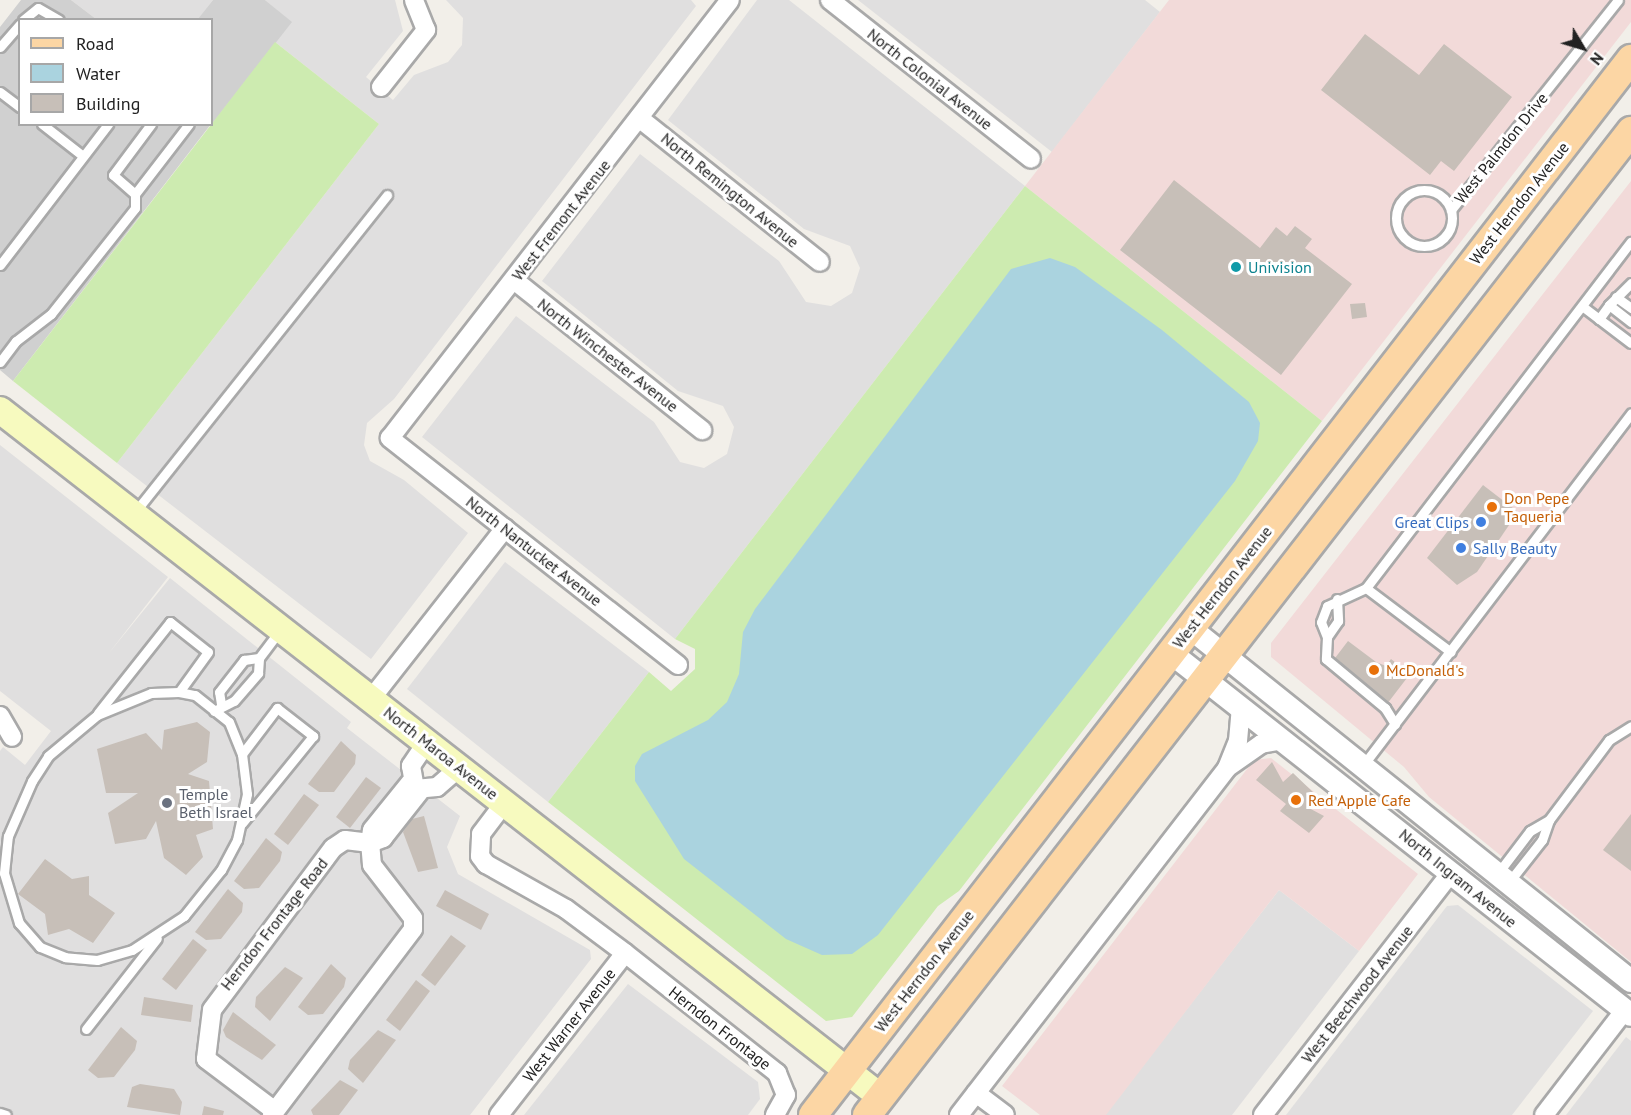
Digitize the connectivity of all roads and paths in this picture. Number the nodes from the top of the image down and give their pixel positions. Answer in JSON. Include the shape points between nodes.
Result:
{"nodes":[{"id":1,"x":414,"y":0,"type":"edge"},
{"id":2,"x":730,"y":0,"type":"edge"},
{"id":3,"x":830,"y":0,"type":"edge"},
{"id":4,"x":1618,"y":0,"type":"edge"},
{"id":5,"x":26,"y":18,"type":"edge"},
{"id":6,"x":56,"y":18,"type":"edge"},
{"id":7,"x":18,"y":26,"type":"edge"},
{"id":8,"x":0,"y":47,"type":"edge"},
{"id":9,"x":1631,"y":59,"type":"edge"},
{"id":10,"x":381,"y":87,"type":"dead end"},
{"id":11,"x":0,"y":93,"type":"edge"},
{"id":12,"x":18,"y":106,"type":"edge"},
{"id":13,"x":639,"y":118,"type":"junction"},
{"id":14,"x":45,"y":126,"type":"edge"},
{"id":15,"x":106,"y":126,"type":"edge"},
{"id":16,"x":150,"y":126,"type":"edge"},
{"id":17,"x":187,"y":126,"type":"edge"},
{"id":18,"x":1631,"y":131,"type":"edge"},
{"id":19,"x":83,"y":156,"type":"junction"},
{"id":20,"x":1031,"y":159,"type":"dead end"},
{"id":21,"x":135,"y":194,"type":"junction"},
{"id":22,"x":387,"y":195,"type":"dead end"},
{"id":23,"x":1451,"y":210,"type":"junction"},
{"id":24,"x":1631,"y":242,"type":"edge"},
{"id":25,"x":820,"y":262,"type":"dead end"},
{"id":26,"x":0,"y":265,"type":"edge"},
{"id":27,"x":514,"y":280,"type":"junction"},
{"id":28,"x":1627,"y":285,"type":"edge"},
{"id":29,"x":1631,"y":295,"type":"edge"},
{"id":30,"x":1616,"y":297,"type":"junction"},
{"id":31,"x":1609,"y":305,"type":"junction"},
{"id":32,"x":1582,"y":306,"type":"junction"},
{"id":33,"x":1631,"y":308,"type":"edge"},
{"id":34,"x":1599,"y":318,"type":"junction"},
{"id":35,"x":1631,"y":322,"type":"edge"},
{"id":36,"x":1631,"y":343,"type":"edge"},
{"id":37,"x":0,"y":362,"type":"edge"},
{"id":38,"x":0,"y":410,"type":"edge"},
{"id":39,"x":1631,"y":413,"type":"edge"},
{"id":40,"x":702,"y":430,"type":"dead end"},
{"id":41,"x":390,"y":438,"type":"joint"},
{"id":42,"x":133,"y":514,"type":"junction"},
{"id":43,"x":505,"y":528,"type":"junction"},
{"id":44,"x":1366,"y":588,"type":"junction"},
{"id":45,"x":1337,"y":599,"type":"junction"},
{"id":46,"x":280,"y":628,"type":"junction"},
{"id":47,"x":1190,"y":628,"type":"junction"},
{"id":48,"x":1327,"y":637,"type":"junction"},
{"id":49,"x":1451,"y":652,"type":"junction"},
{"id":50,"x":1171,"y":653,"type":"junction"},
{"id":51,"x":1225,"y":654,"type":"junction"},
{"id":52,"x":259,"y":658,"type":"junction"},
{"id":53,"x":678,"y":665,"type":"dead end"},
{"id":54,"x":1204,"y":678,"type":"junction"},
{"id":55,"x":179,"y":692,"type":"junction"},
{"id":56,"x":371,"y":699,"type":"junction"},
{"id":57,"x":218,"y":707,"type":"junction"},
{"id":58,"x":1241,"y":707,"type":"junction"},
{"id":59,"x":97,"y":715,"type":"junction"},
{"id":60,"x":0,"y":716,"type":"edge"},
{"id":61,"x":1395,"y":724,"type":"junction"},
{"id":62,"x":1631,"y":726,"type":"edge"},
{"id":63,"x":12,"y":737,"type":"dead end"},
{"id":64,"x":1284,"y":740,"type":"junction"},
{"id":65,"x":427,"y":742,"type":"junction"},
{"id":66,"x":242,"y":754,"type":"junction"},
{"id":67,"x":1364,"y":764,"type":"junction"},
{"id":68,"x":460,"y":767,"type":"junction"},
{"id":69,"x":1227,"y":768,"type":"junction"},
{"id":70,"x":415,"y":787,"type":"junction"},
{"id":71,"x":505,"y":802,"type":"junction"},
{"id":72,"x":1376,"y":812,"type":"junction"},
{"id":73,"x":1549,"y":820,"type":"junction"},
{"id":74,"x":241,"y":825,"type":"junction"},
{"id":75,"x":8,"y":836,"type":"junction"},
{"id":76,"x":370,"y":843,"type":"junction"},
{"id":77,"x":0,"y":846,"type":"edge"},
{"id":78,"x":1451,"y":873,"type":"junction"},
{"id":79,"x":1503,"y":878,"type":"junction"},
{"id":80,"x":162,"y":932,"type":"junction"},
{"id":81,"x":625,"y":953,"type":"junction"},
{"id":82,"x":1631,"y":981,"type":"edge"},
{"id":83,"x":1628,"y":1013,"type":"edge"},
{"id":84,"x":86,"y":1029,"type":"dead end"},
{"id":85,"x":847,"y":1070,"type":"junction"},
{"id":86,"x":976,"y":1093,"type":"junction"},
{"id":87,"x":874,"y":1106,"type":"edge"},
{"id":88,"x":0,"y":1113,"type":"edge"},
{"id":89,"x":274,"y":1113,"type":"edge"},
{"id":90,"x":6,"y":1115,"type":"edge"},
{"id":91,"x":499,"y":1115,"type":"edge"},
{"id":92,"x":776,"y":1115,"type":"edge"},
{"id":93,"x":813,"y":1115,"type":"edge"},
{"id":94,"x":959,"y":1115,"type":"edge"},
{"id":95,"x":1005,"y":1115,"type":"edge"},
{"id":96,"x":1263,"y":1115,"type":"edge"},
{"id":97,"x":1544,"y":1115,"type":"edge"}],
"edges":[{"from":1,"to":10,"type":"street","via":[[426,30]]},
{"from":2,"to":13,"type":"street","name":"West Fremont Avenue"},
{"from":3,"to":20,"type":"street","name":"North Colonial Avenue"},
{"from":4,"to":23,"type":"lane","name":"West Palmdon Drive"},
{"from":5,"to":6,"type":"lane","via":[[38,8]]},
{"from":7,"to":8,"type":"lane"},
{"from":9,"to":47,"type":"main road","name":"West Herndon Avenue"},
{"from":11,"to":12,"type":"lane"},
{"from":13,"to":25,"type":"street","name":"North Remington Avenue"},
{"from":13,"to":27,"type":"street","name":"West Fremont Avenue"},
{"from":14,"to":19,"type":"lane"},
{"from":15,"to":19,"type":"lane"},
{"from":16,"to":21,"type":"lane","via":[[113,175]]},
{"from":17,"to":21,"type":"lane"},
{"from":18,"to":51,"type":"main road"},
{"from":19,"to":26,"type":"lane"},
{"from":21,"to":37,"type":"lane","via":[[135,208],[51,314],[16,341]]},
{"from":22,"to":42,"type":"lane"},
{"from":23,"to":23,"type":"lane","via":[[1432,191],[1414,192],[1397,210],[1397,226],[1408,242],[1436,243],[1450,230]]},
{"from":24,"to":32,"type":"lane"},
{"from":27,"to":40,"type":"street","name":"North Winchester Avenue"},
{"from":27,"to":41,"type":"street","name":"West Fremont Avenue"},
{"from":28,"to":29,"type":"lane"},
{"from":28,"to":30,"type":"lane"},
{"from":30,"to":31,"type":"lane"},
{"from":30,"to":33,"type":"lane"},
{"from":31,"to":34,"type":"lane"},
{"from":31,"to":35,"type":"lane"},
{"from":32,"to":34,"type":"lane"},
{"from":32,"to":44,"type":"lane"},
{"from":34,"to":36,"type":"lane"},
{"from":38,"to":42,"type":"main road","name":"North Maroa Avenue"},
{"from":39,"to":49,"type":"lane"},
{"from":41,"to":43,"type":"street","name":"North Nantucket Avenue"},
{"from":42,"to":46,"type":"main road","name":"North Maroa Avenue"},
{"from":43,"to":53,"type":"street","name":"North Nantucket Avenue"},
{"from":43,"to":56,"type":"street"},
{"from":44,"to":45,"type":"lane"},
{"from":44,"to":49,"type":"lane"},
{"from":45,"to":48,"type":"lane","via":[[1338,621]]},
{"from":45,"to":48,"type":"lane","via":[[1323,613]]},
{"from":46,"to":52,"type":"lane"},
{"from":46,"to":56,"type":"main road","name":"North Maroa Avenue"},
{"from":47,"to":50,"type":"main road","name":"West Herndon Avenue"},
{"from":47,"to":51,"type":"street","name":"North Ingram Avenue"},
{"from":48,"to":61,"type":"lane","via":[[1326,659],[1385,708]]},
{"from":49,"to":61,"type":"lane"},
{"from":50,"to":54,"type":"street","name":"North Ingram Avenue"},
{"from":50,"to":85,"type":"main road","name":"West Herndon Avenue"},
{"from":51,"to":54,"type":"main road"},
{"from":51,"to":67,"type":"street","name":"North Ingram Avenue"},
{"from":52,"to":57,"type":"lane","via":[[258,673],[234,701]]},
{"from":52,"to":57,"type":"lane","via":[[244,660],[219,692]]},
{"from":54,"to":58,"type":"street","name":"North Ingram Avenue"},
{"from":54,"to":87,"type":"main road"},
{"from":55,"to":57,"type":"lane"},
{"from":55,"to":59,"type":"lane","via":[[151,693]]},
{"from":55,"to":59,"type":"lane","via":[[208,652],[170,622]]},
{"from":56,"to":65,"type":"main road","name":"North Maroa Avenue"},
{"from":57,"to":66,"type":"lane"},
{"from":58,"to":64,"type":"street","name":"North Ingram Avenue"},
{"from":58,"to":69,"type":"street","via":[[1238,741]]},
{"from":59,"to":75,"type":"lane","via":[[48,756]]},
{"from":60,"to":63,"type":"street"},
{"from":61,"to":67,"type":"lane"},
{"from":62,"to":73,"type":"lane","via":[[1609,740]]},
{"from":64,"to":69,"type":"street","via":[[1261,744]]},
{"from":64,"to":72,"type":"street","name":"North Ingram Avenue"},
{"from":65,"to":68,"type":"main road","name":"North Maroa Avenue"},
{"from":65,"to":70,"type":"street","via":[[411,766]]},
{"from":66,"to":74,"type":"lane","via":[[247,794]]},
{"from":66,"to":74,"type":"lane","via":[[277,708],[313,736]]},
{"from":67,"to":79,"type":"street","name":"North Ingram Avenue"},
{"from":68,"to":70,"type":"street","via":[[437,787]]},
{"from":68,"to":71,"type":"main road","name":"North Maroa Avenue"},
{"from":69,"to":86,"type":"street"},
{"from":70,"to":76,"type":"street","via":[[372,830]]},
{"from":71,"to":81,"type":"street","name":"West Warner Avenue","via":[[481,834],[480,856],[486,864],[566,909]]},
{"from":71,"to":85,"type":"main road","name":"North Maroa Avenue"},
{"from":72,"to":78,"type":"street","name":"North Ingram Avenue"},
{"from":72,"to":79,"type":"street","via":[[1404,820],[1483,882]]},
{"from":73,"to":79,"type":"lane","via":[[1542,840]]},
{"from":73,"to":79,"type":"lane","via":[[1530,831]]},
{"from":74,"to":80,"type":"lane","via":[[201,897]]},
{"from":75,"to":77,"type":"lane"},
{"from":75,"to":80,"type":"lane","via":[[7,896],[19,923],[40,947],[65,957],[97,960],[132,950]]},
{"from":76,"to":89,"type":"street","name":"Herndon Frontage Road","via":[[372,865],[413,918],[413,929]]},
{"from":76,"to":89,"type":"street","name":"Herndon Frontage Road","via":[[345,840],[333,848],[212,1011],[206,1059]]},
{"from":78,"to":83,"type":"street","name":"North Ingram Avenue"},
{"from":78,"to":96,"type":"street","name":"West Beechwood Avenue"},
{"from":79,"to":82,"type":"street","name":"North Ingram Avenue"},
{"from":80,"to":84,"type":"lane"},
{"from":81,"to":91,"type":"street","name":"West Warner Avenue"},
{"from":81,"to":92,"type":"street","name":"Herndon Frontage","via":[[777,1072],[786,1095]]},
{"from":83,"to":97,"type":"street"},
{"from":85,"to":87,"type":"main road","name":"North Maroa Avenue"},
{"from":85,"to":93,"type":"main road","name":"West Herndon Avenue"},
{"from":86,"to":94,"type":"street"},
{"from":86,"to":95,"type":"street"},
{"from":88,"to":90,"type":"lane"}]}
